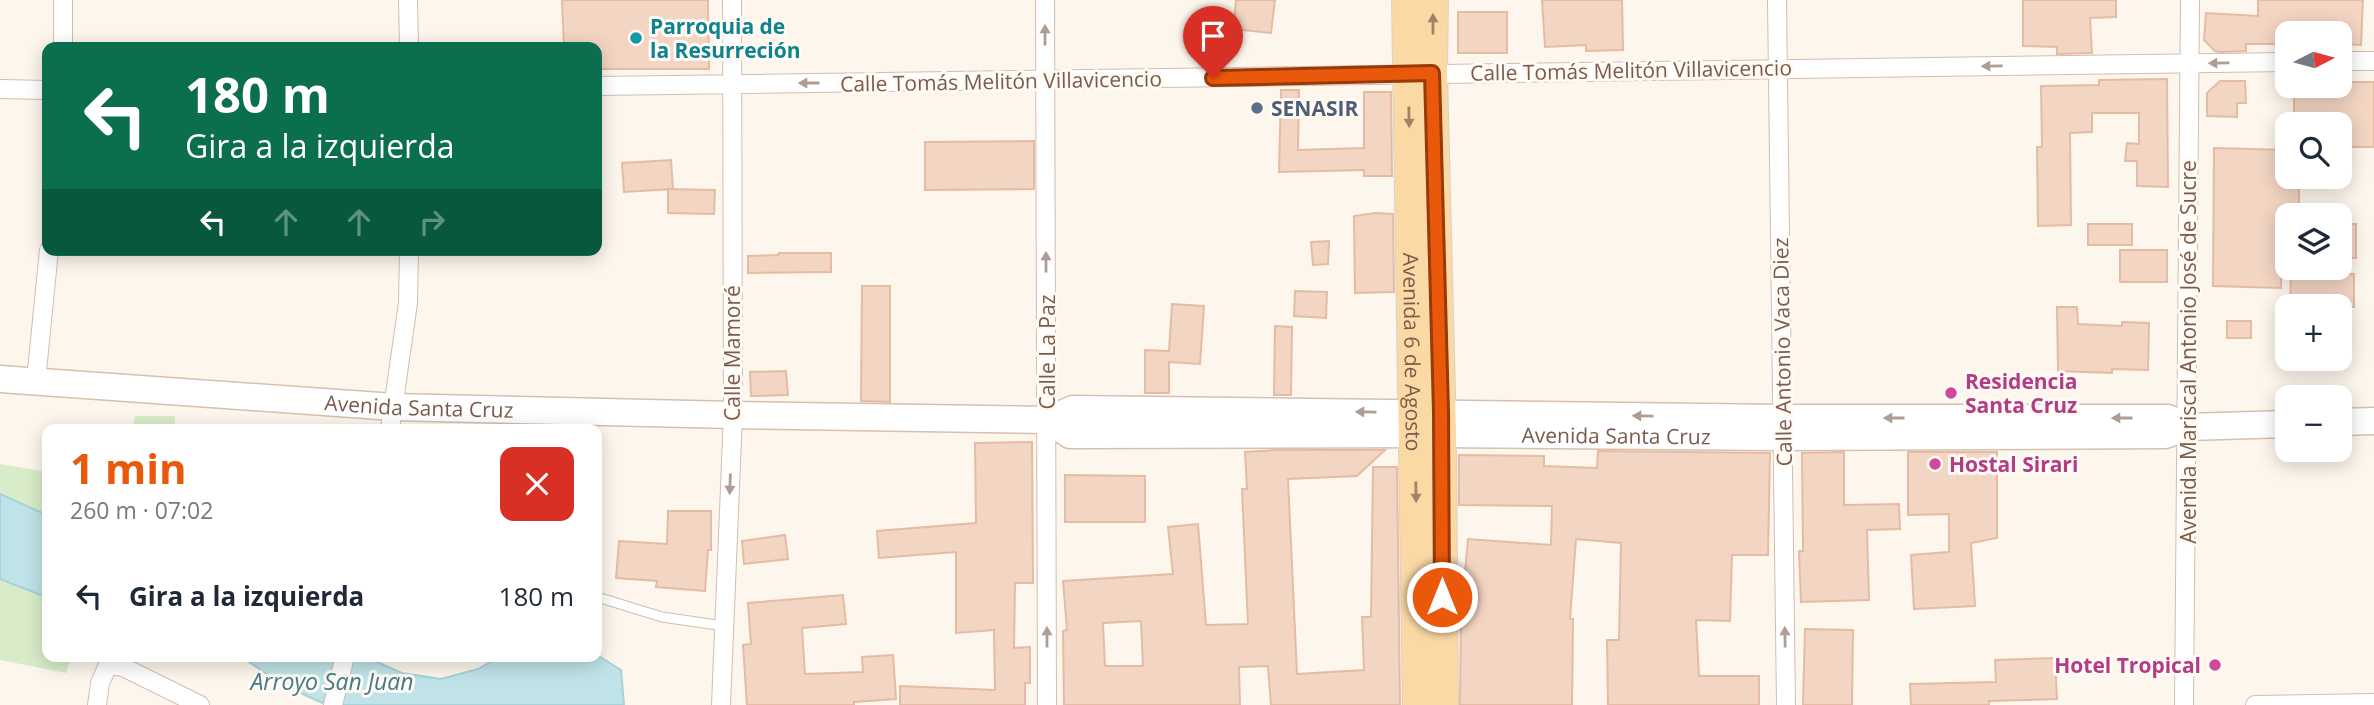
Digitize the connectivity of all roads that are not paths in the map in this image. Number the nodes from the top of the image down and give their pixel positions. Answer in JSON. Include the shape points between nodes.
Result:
{"nodes":[{"id":1,"x":63,"y":0,"type":"edge"},
{"id":2,"x":408,"y":0,"type":"edge"},
{"id":3,"x":732,"y":0,"type":"edge"},
{"id":4,"x":1045,"y":0,"type":"edge"},
{"id":5,"x":1407,"y":0,"type":"edge"},
{"id":6,"x":1433,"y":0,"type":"edge"},
{"id":7,"x":1777,"y":0,"type":"edge"},
{"id":8,"x":2190,"y":0,"type":"edge"},
{"id":9,"x":63,"y":42,"type":"edge"},
{"id":10,"x":409,"y":42,"type":"edge"},
{"id":11,"x":2352,"y":61,"type":"edge"},
{"id":12,"x":2374,"y":61,"type":"edge"},
{"id":13,"x":2275,"y":62,"type":"edge"},
{"id":14,"x":2189,"y":63,"type":"junction"},
{"id":15,"x":1777,"y":68,"type":"junction"},
{"id":16,"x":1420,"y":73,"type":"junction"},
{"id":17,"x":1045,"y":81,"type":"junction"},
{"id":18,"x":731,"y":84,"type":"junction"},
{"id":19,"x":602,"y":86,"type":"edge"},
{"id":20,"x":0,"y":89,"type":"edge"},
{"id":21,"x":42,"y":90,"type":"edge"},
{"id":22,"x":48,"y":256,"type":"edge"},
{"id":23,"x":409,"y":256,"type":"edge"},
{"id":24,"x":0,"y":379,"type":"edge"},
{"id":25,"x":36,"y":381,"type":"junction"},
{"id":26,"x":733,"y":415,"type":"junction"},
{"id":27,"x":392,"y":418,"type":"edge"},
{"id":28,"x":1048,"y":420,"type":"junction"},
{"id":29,"x":2374,"y":421,"type":"edge"},
{"id":30,"x":2352,"y":422,"type":"edge"},
{"id":31,"x":1428,"y":423,"type":"junction"},
{"id":32,"x":2275,"y":424,"type":"edge"},
{"id":33,"x":2188,"y":427,"type":"junction"},
{"id":34,"x":1784,"y":428,"type":"junction"},
{"id":35,"x":602,"y":599,"type":"edge"},
{"id":36,"x":724,"y":626,"type":"junction"},
{"id":37,"x":344,"y":662,"type":"edge"},
{"id":38,"x":2374,"y":703,"type":"edge"},
{"id":39,"x":97,"y":705,"type":"edge"},
{"id":40,"x":200,"y":705,"type":"edge"},
{"id":41,"x":333,"y":705,"type":"edge"},
{"id":42,"x":721,"y":705,"type":"edge"},
{"id":43,"x":1047,"y":705,"type":"edge"},
{"id":44,"x":1418,"y":705,"type":"edge"},
{"id":45,"x":1443,"y":705,"type":"edge"},
{"id":46,"x":1786,"y":705,"type":"edge"},
{"id":47,"x":2184,"y":705,"type":"edge"},
{"id":48,"x":2255,"y":705,"type":"edge"}],
"edges":[{"from":1,"to":9,"type":"street"},
{"from":2,"to":10,"type":"street"},
{"from":3,"to":18,"type":"street","name":"Calle Mamoré"},
{"from":17,"to":4,"type":"street","name":"Calle La Paz","one_way":true},
{"from":5,"to":16,"type":"main road","name":"Avenida 6 de Agosto"},
{"from":16,"to":6,"type":"main road","name":"Avenida 6 de Agosto","one_way":true},
{"from":7,"to":15,"type":"street","name":"Calle Antonio Vaca Diez"},
{"from":8,"to":14,"type":"street","name":"Avenida Mariscal Antonio José de Sucre"},
{"from":11,"to":12,"type":"street"},
{"from":13,"to":14,"type":"street","name":"Calle Tomás Melitón Villavicencio","one_way":true},
{"from":14,"to":15,"type":"street","name":"Calle Tomás Melitón Villavicencio","one_way":true},
{"from":14,"to":33,"type":"street","name":"Avenida Mariscal Antonio José de Sucre"},
{"from":15,"to":16,"type":"street","name":"Calle Tomás Melitón Villavicencio"},
{"from":15,"to":34,"type":"street","name":"Calle Antonio Vaca Diez"},
{"from":16,"to":17,"type":"street","name":"Calle Tomás Melitón Villavicencio"},
{"from":16,"to":31,"type":"main road","name":"Avenida 6 de Agosto"},
{"from":17,"to":18,"type":"street","name":"Calle Tomás Melitón Villavicencio","one_way":true},
{"from":28,"to":17,"type":"street","name":"Calle La Paz","one_way":true},
{"from":18,"to":19,"type":"street","name":"Calle Tomás Melitón Villavicencio"},
{"from":18,"to":26,"type":"street","name":"Calle Mamoré"},
{"from":20,"to":21,"type":"street"},
{"from":22,"to":25,"type":"street"},
{"from":23,"to":27,"type":"street","via":[[408,303]]},
{"from":24,"to":25,"type":"main road","name":"Avenida Santa Cruz"},
{"from":25,"to":27,"type":"main road","name":"Avenida Santa Cruz"},
{"from":26,"to":27,"type":"main road","name":"Avenida Santa Cruz"},
{"from":26,"to":28,"type":"main road","name":"Avenida Santa Cruz"},
{"from":26,"to":36,"type":"street","name":"Calle Mamoré","one_way":true},
{"from":28,"to":31,"type":"main road","name":"Avenida Santa Cruz","via":[[1073,409]]},
{"from":43,"to":28,"type":"street","name":"Calle La Paz","one_way":true},
{"from":29,"to":30,"type":"main road"},
{"from":31,"to":34,"type":"main road","name":"Avenida Santa Cruz"},
{"from":31,"to":44,"type":"main road","name":"Avenida 6 de Agosto","one_way":true},
{"from":31,"to":45,"type":"main road","name":"Avenida 6 de Agosto"},
{"from":32,"to":33,"type":"main road","name":"Avenida Santa Cruz"},
{"from":33,"to":34,"type":"main road","name":"Avenida Santa Cruz","via":[[2168,418]]},
{"from":33,"to":47,"type":"street","name":"Avenida Mariscal Antonio José de Sucre"},
{"from":46,"to":34,"type":"street","name":"Calle Antonio Vaca Diez","one_way":true},
{"from":35,"to":36,"type":"lane","via":[[662,617]]},
{"from":36,"to":42,"type":"street","name":"Calle Mamoré"},
{"from":37,"to":41,"type":"street"},
{"from":38,"to":48,"type":"street"},
{"from":39,"to":40,"type":"street","via":[[108,666],[123,667]]}]}
